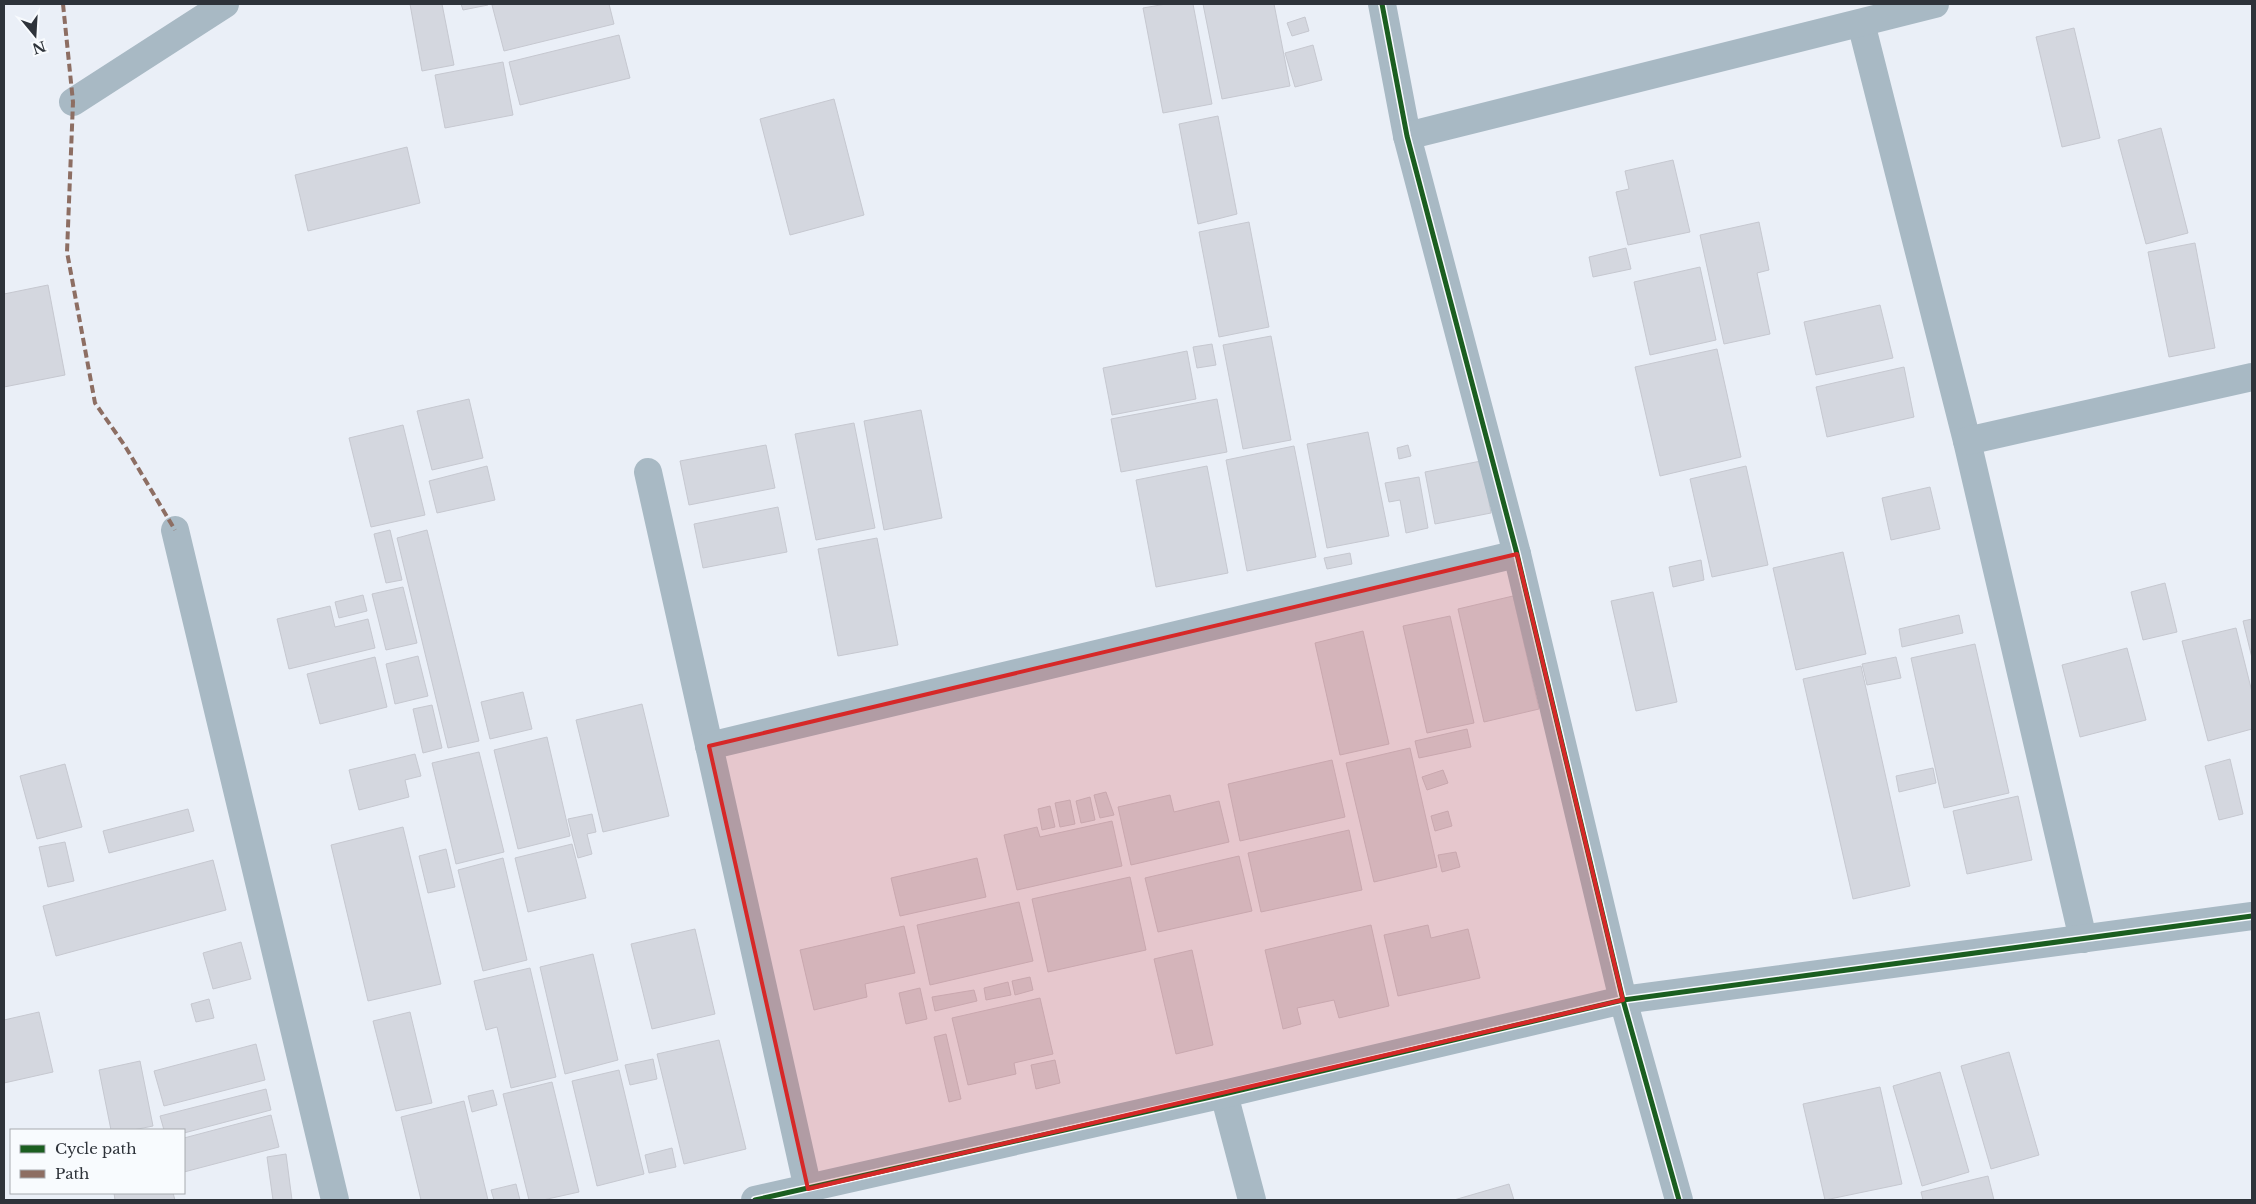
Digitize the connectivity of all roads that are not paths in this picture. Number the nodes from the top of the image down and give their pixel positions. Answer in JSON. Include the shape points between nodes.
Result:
{"nodes":[{"id":1,"x":225,"y":4,"type":"edge"},
{"id":2,"x":1382,"y":4,"type":"edge"},
{"id":3,"x":1935,"y":4,"type":"edge"},
{"id":4,"x":1860,"y":23,"type":"junction"},
{"id":5,"x":74,"y":102,"type":"dead end"},
{"id":6,"x":1407,"y":136,"type":"junction"},
{"id":7,"x":2252,"y":377,"type":"edge"},
{"id":8,"x":1967,"y":441,"type":"junction"},
{"id":9,"x":648,"y":472,"type":"dead end"},
{"id":10,"x":175,"y":530,"type":"dead end"},
{"id":11,"x":1517,"y":554,"type":"junction"},
{"id":12,"x":709,"y":746,"type":"junction"},
{"id":13,"x":2252,"y":916,"type":"edge"},
{"id":14,"x":2083,"y":939,"type":"junction"},
{"id":15,"x":1624,"y":1000,"type":"junction"},
{"id":16,"x":1224,"y":1094,"type":"junction"},
{"id":17,"x":808,"y":1189,"type":"junction"},
{"id":18,"x":335,"y":1200,"type":"edge"},
{"id":19,"x":755,"y":1200,"type":"edge"},
{"id":20,"x":1252,"y":1200,"type":"edge"},
{"id":21,"x":1679,"y":1200,"type":"edge"}],
"edges":[{"from":1,"to":5,"type":"street"},
{"from":2,"to":6,"type":"street"},
{"from":3,"to":4,"type":"street"},
{"from":4,"to":6,"type":"street"},
{"from":4,"to":8,"type":"street"},
{"from":6,"to":11,"type":"street"},
{"from":7,"to":8,"type":"street"},
{"from":8,"to":14,"type":"street"},
{"from":9,"to":12,"type":"street"},
{"from":10,"to":18,"type":"street"},
{"from":11,"to":12,"type":"street"},
{"from":11,"to":15,"type":"street"},
{"from":12,"to":17,"type":"street"},
{"from":13,"to":14,"type":"street"},
{"from":14,"to":15,"type":"street"},
{"from":15,"to":16,"type":"street"},
{"from":15,"to":21,"type":"street"},
{"from":16,"to":17,"type":"street"},
{"from":16,"to":20,"type":"street"},
{"from":17,"to":19,"type":"street"}]}
